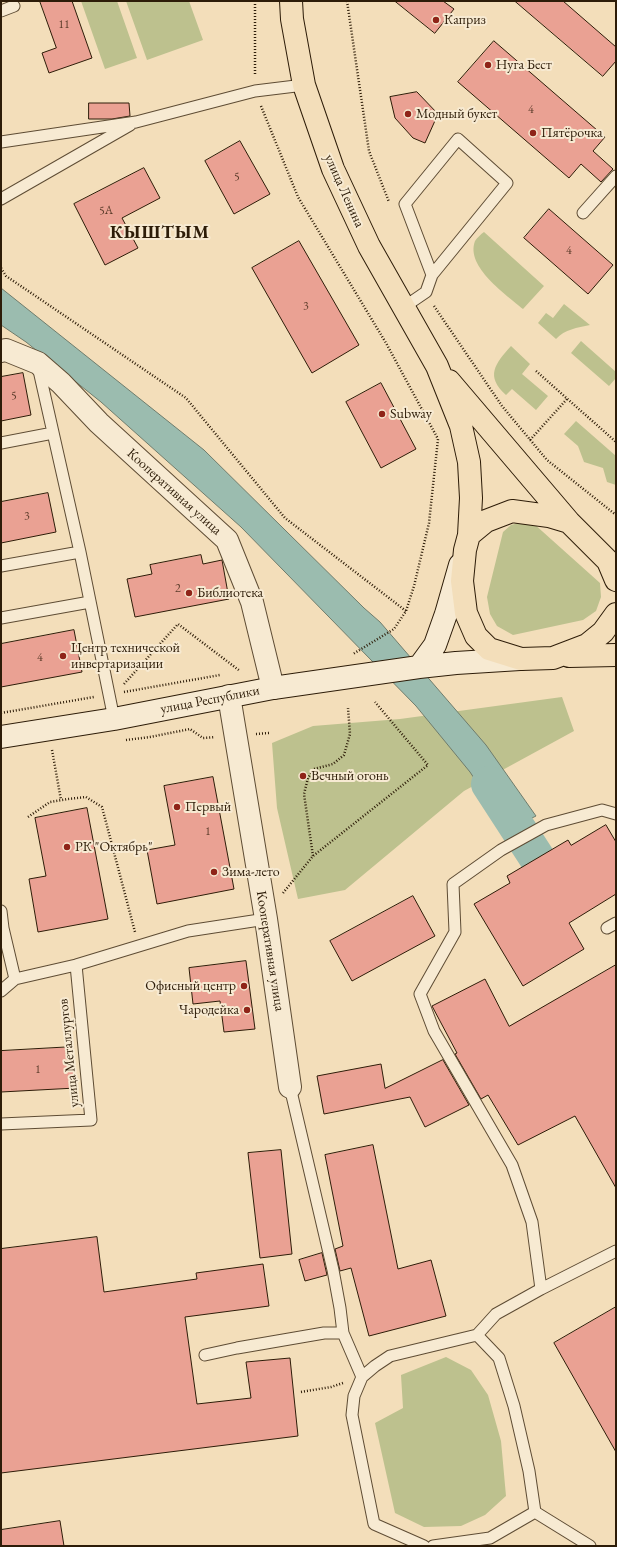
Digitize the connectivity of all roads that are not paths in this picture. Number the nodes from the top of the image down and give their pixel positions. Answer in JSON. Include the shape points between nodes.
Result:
{"nodes":[{"id":1,"x":291,"y":1,"type":"edge"},
{"id":2,"x":14,"y":6,"type":"dead end"},
{"id":3,"x":1,"y":11,"type":"edge"},
{"id":4,"x":304,"y":85,"type":"junction"},
{"id":5,"x":136,"y":122,"type":"junction"},
{"id":6,"x":1,"y":142,"type":"edge"},
{"id":7,"x":616,"y":176,"type":"edge"},
{"id":8,"x":1,"y":199,"type":"edge"},
{"id":9,"x":583,"y":213,"type":"dead end"},
{"id":10,"x":432,"y":275,"type":"junction"},
{"id":11,"x":404,"y":306,"type":"junction"},
{"id":12,"x":1,"y":351,"type":"edge"},
{"id":13,"x":38,"y":363,"type":"junction"},
{"id":14,"x":437,"y":366,"type":"junction"},
{"id":15,"x":53,"y":433,"type":"junction"},
{"id":16,"x":1,"y":444,"type":"edge"},
{"id":17,"x":569,"y":522,"type":"junction"},
{"id":18,"x":467,"y":543,"type":"junction"},
{"id":19,"x":80,"y":552,"type":"junction"},
{"id":20,"x":1,"y":566,"type":"edge"},
{"id":21,"x":613,"y":570,"type":"edge"},
{"id":22,"x":90,"y":602,"type":"junction"},
{"id":23,"x":616,"y":614,"type":"edge"},
{"id":24,"x":1,"y":618,"type":"edge"},
{"id":25,"x":616,"y":655,"type":"edge"},
{"id":26,"x":558,"y":656,"type":"junction"},
{"id":27,"x":521,"y":659,"type":"junction"},
{"id":28,"x":419,"y":667,"type":"junction"},
{"id":29,"x":273,"y":688,"type":"junction"},
{"id":30,"x":230,"y":696,"type":"junction"},
{"id":31,"x":114,"y":719,"type":"junction"},
{"id":32,"x":1,"y":737,"type":"edge"},
{"id":33,"x":616,"y":814,"type":"edge"},
{"id":34,"x":1,"y":911,"type":"edge"},
{"id":35,"x":266,"y":919,"type":"junction"},
{"id":36,"x":2,"y":927,"type":"edge"},
{"id":37,"x":76,"y":965,"type":"junction"},
{"id":38,"x":15,"y":979,"type":"junction"},
{"id":39,"x":1,"y":991,"type":"edge"},
{"id":40,"x":290,"y":1088,"type":"joint"},
{"id":41,"x":1,"y":1124,"type":"edge"},
{"id":42,"x":616,"y":1251,"type":"edge"},
{"id":43,"x":541,"y":1289,"type":"junction"},
{"id":44,"x":343,"y":1333,"type":"junction"},
{"id":45,"x":477,"y":1335,"type":"junction"},
{"id":46,"x":205,"y":1355,"type":"dead end"},
{"id":47,"x":362,"y":1378,"type":"junction"},
{"id":48,"x":535,"y":1512,"type":"junction"},
{"id":49,"x":457,"y":1544,"type":"edge"},
{"id":50,"x":424,"y":1546,"type":"edge"},
{"id":51,"x":433,"y":1546,"type":"edge"},
{"id":52,"x":590,"y":1546,"type":"edge"}],
"edges":[{"from":1,"to":4,"type":"main road","name":"улица Ленина"},
{"from":2,"to":3,"type":"lane"},
{"from":4,"to":5,"type":"lane","via":[[256,91]]},
{"from":4,"to":11,"type":"main road","name":"улица Ленина","via":[[333,169],[369,246]]},
{"from":5,"to":6,"type":"lane"},
{"from":5,"to":8,"type":"lane"},
{"from":7,"to":9,"type":"lane"},
{"from":10,"to":10,"type":"lane","via":[[507,183],[458,139],[405,204]]},
{"from":10,"to":11,"type":"lane","via":[[426,292]]},
{"from":11,"to":14,"type":"main road","name":"улица Ленина"},
{"from":12,"to":13,"type":"street","name":"Кооперативная улица","via":[[6,350]]},
{"from":13,"to":15,"type":"lane"},
{"from":13,"to":29,"type":"street","name":"Кооперативная улица","via":[[226,540],[252,602]]},
{"from":14,"to":17,"type":"main road"},
{"from":14,"to":18,"type":"main road","via":[[461,426],[467,455],[471,498]]},
{"from":15,"to":16,"type":"lane"},
{"from":15,"to":19,"type":"lane"},
{"from":17,"to":18,"type":"main road","via":[[549,516],[512,512],[486,521]]},
{"from":17,"to":21,"type":"main road"},
{"from":18,"to":27,"type":"main road","via":[[462,581],[466,613],[476,636],[490,649]]},
{"from":18,"to":28,"type":"street","via":[[446,614],[434,645]]},
{"from":19,"to":20,"type":"lane"},
{"from":19,"to":22,"type":"lane"},
{"from":22,"to":24,"type":"lane"},
{"from":22,"to":31,"type":"lane","via":[[112,694]]},
{"from":23,"to":26,"type":"main road","via":[[604,632],[587,645]]},
{"from":25,"to":26,"type":"main road"},
{"from":26,"to":27,"type":"main road"},
{"from":27,"to":28,"type":"street","name":"улица Республики"},
{"from":28,"to":29,"type":"street","name":"улица Республики"},
{"from":29,"to":30,"type":"street","name":"улица Республики"},
{"from":30,"to":31,"type":"street","name":"улица Республики"},
{"from":30,"to":35,"type":"street","name":"Кооперативная улица"},
{"from":31,"to":32,"type":"street","name":"улица Республики"},
{"from":33,"to":43,"type":"lane","via":[[602,810],[546,825],[502,850],[453,884],[455,932],[420,994],[434,1031],[512,1165],[532,1222]]},
{"from":34,"to":36,"type":"lane"},
{"from":35,"to":37,"type":"lane","via":[[188,931]]},
{"from":35,"to":40,"type":"street","name":"Кооперативная улица"},
{"from":36,"to":38,"type":"lane"},
{"from":37,"to":38,"type":"lane"},
{"from":37,"to":41,"type":"lane","name":"улица Металлургов","via":[[91,1120]]},
{"from":38,"to":39,"type":"lane"},
{"from":40,"to":44,"type":"lane","via":[[333,1270]]},
{"from":42,"to":43,"type":"lane"},
{"from":43,"to":45,"type":"lane","via":[[496,1314]]},
{"from":44,"to":46,"type":"lane","via":[[324,1333]]},
{"from":44,"to":47,"type":"lane"},
{"from":45,"to":47,"type":"lane","via":[[390,1356]]},
{"from":45,"to":48,"type":"lane","via":[[499,1358],[514,1406],[529,1471]]},
{"from":47,"to":50,"type":"lane","via":[[354,1396],[352,1415],[374,1524]]},
{"from":48,"to":49,"type":"lane","via":[[490,1538]]},
{"from":48,"to":52,"type":"lane"},
{"from":49,"to":51,"type":"lane"}]}
